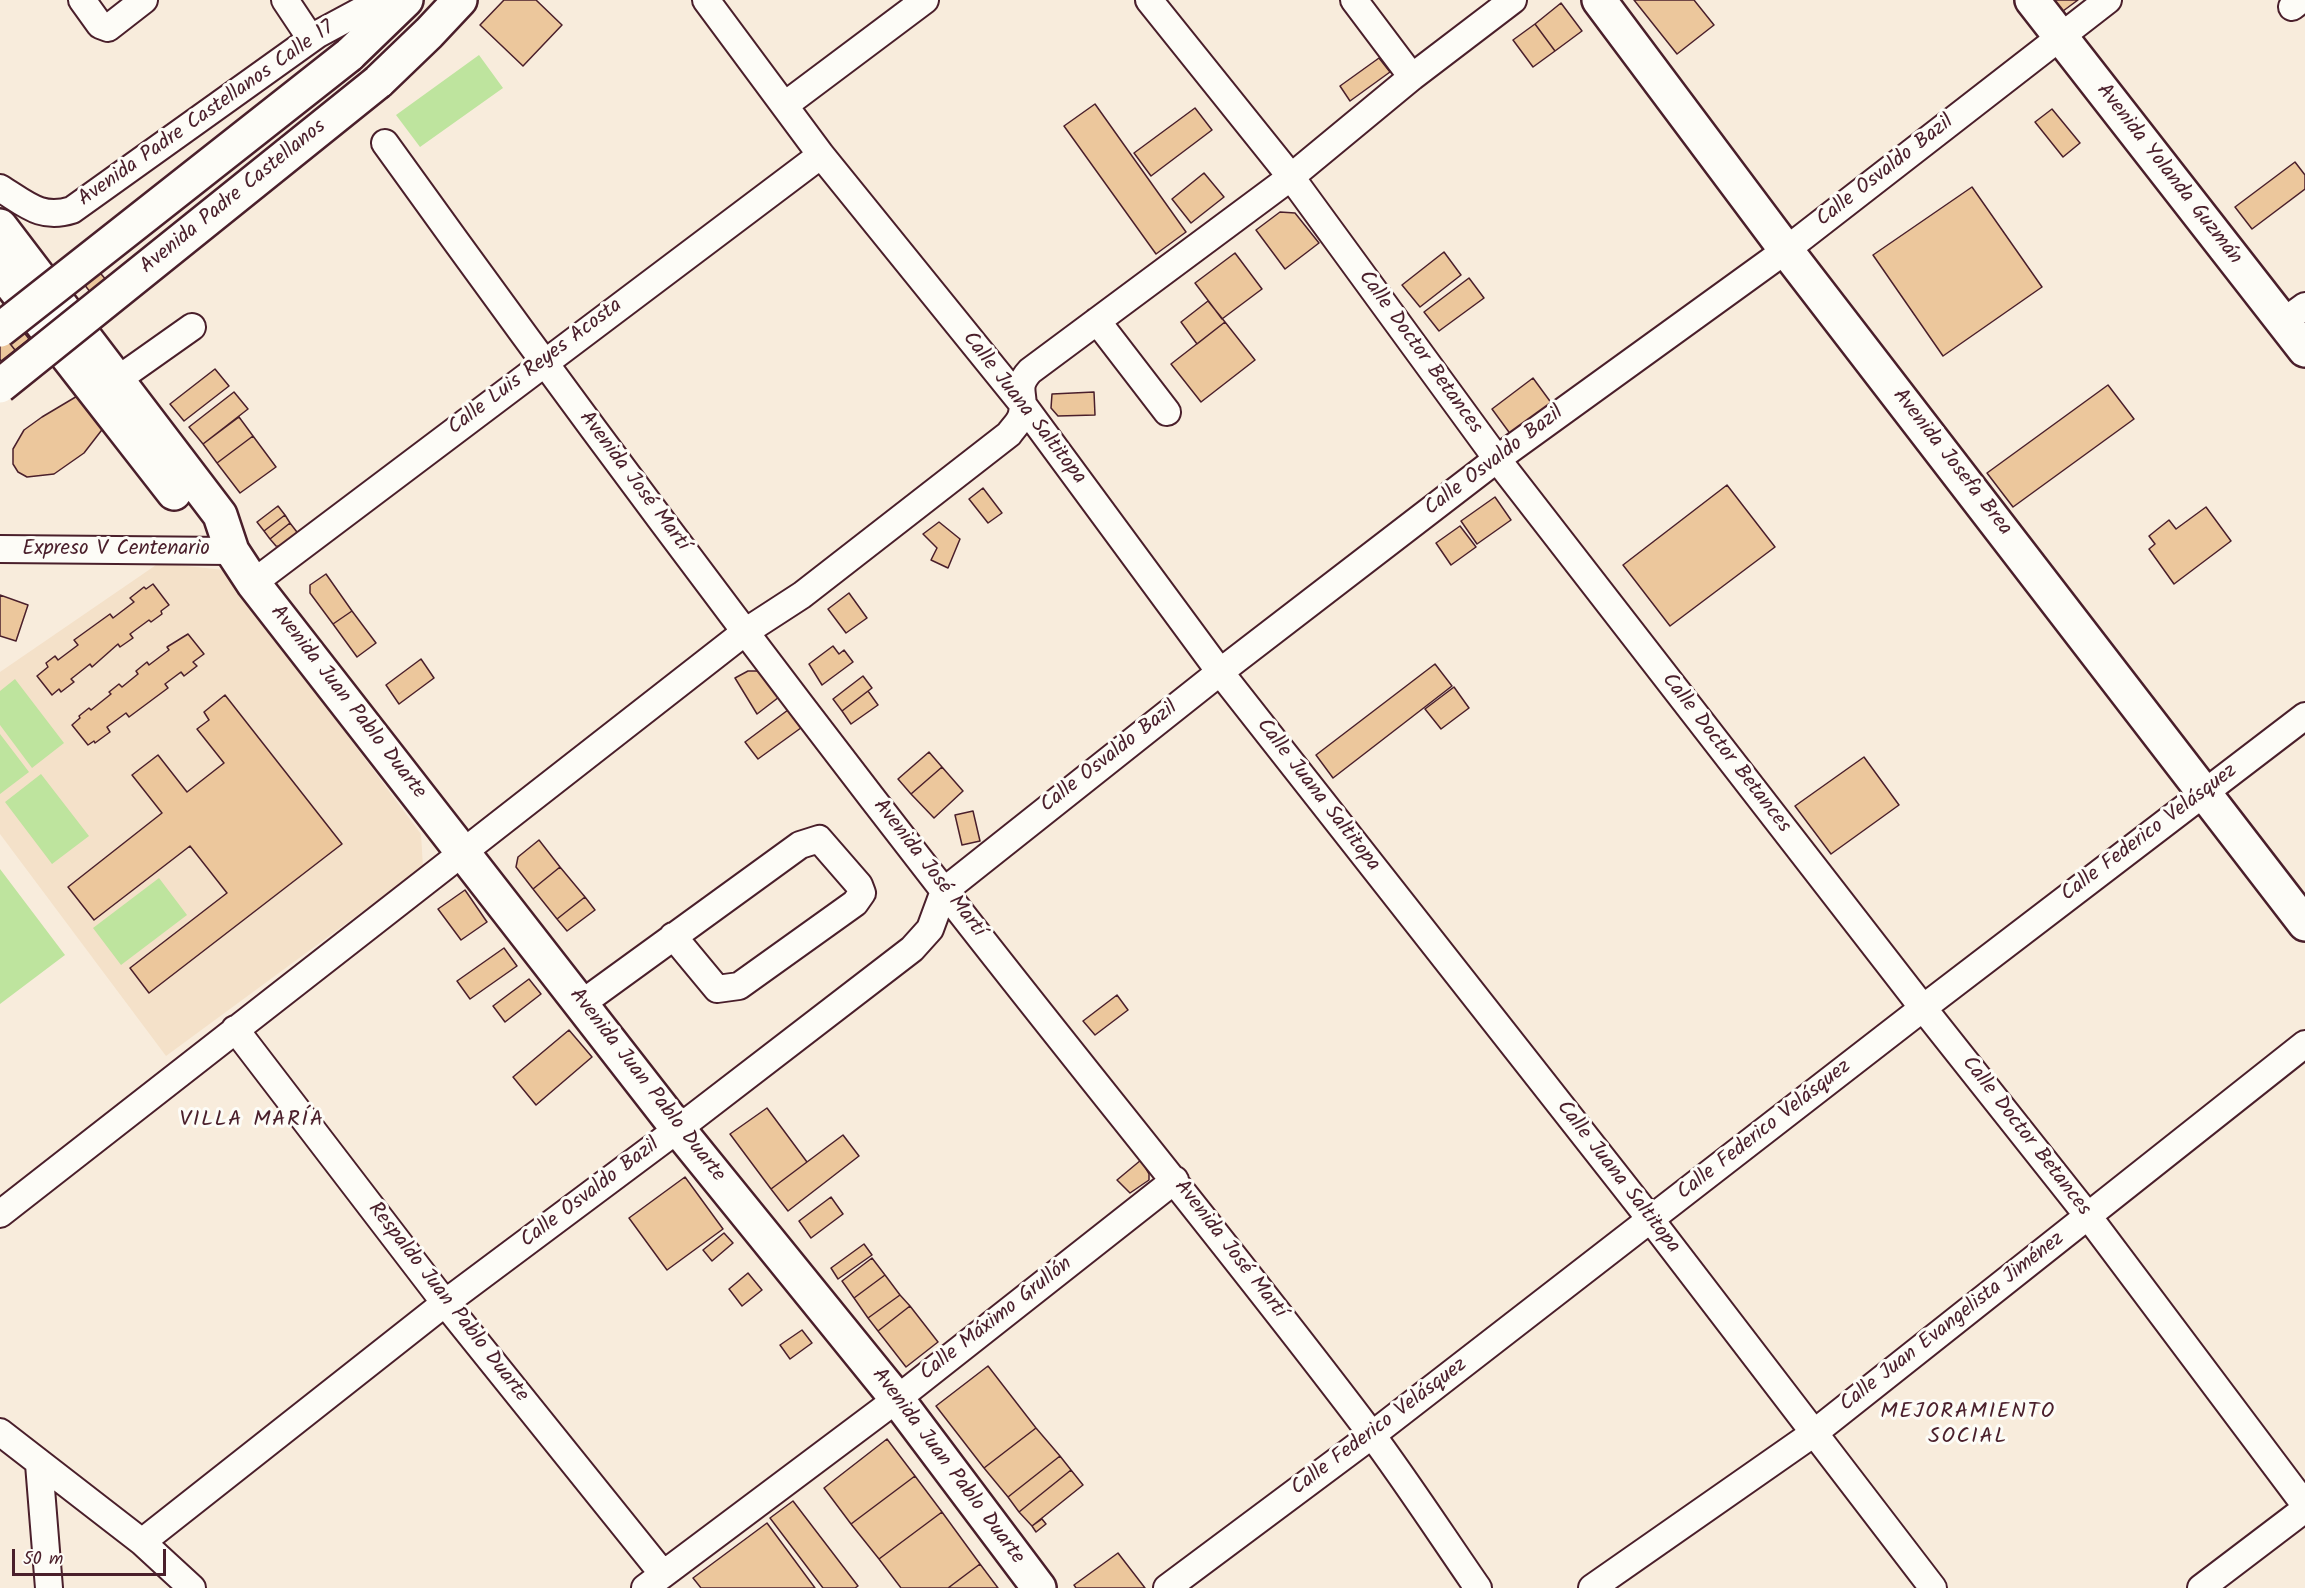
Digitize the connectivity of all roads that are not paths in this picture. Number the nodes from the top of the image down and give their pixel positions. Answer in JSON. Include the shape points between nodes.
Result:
{"nodes":[{"id":1,"x":82,"y":0,"type":"edge"},
{"id":2,"x":144,"y":0,"type":"edge"},
{"id":3,"x":285,"y":0,"type":"edge"},
{"id":4,"x":381,"y":0,"type":"edge"},
{"id":5,"x":406,"y":0,"type":"edge"},
{"id":6,"x":460,"y":0,"type":"edge"},
{"id":7,"x":706,"y":0,"type":"edge"},
{"id":8,"x":925,"y":0,"type":"edge"},
{"id":9,"x":1149,"y":0,"type":"edge"},
{"id":10,"x":1354,"y":0,"type":"edge"},
{"id":11,"x":1512,"y":0,"type":"edge"},
{"id":12,"x":1599,"y":0,"type":"edge"},
{"id":13,"x":2032,"y":0,"type":"edge"},
{"id":14,"x":2108,"y":0,"type":"edge"},
{"id":15,"x":2060,"y":37,"type":"junction"},
{"id":16,"x":311,"y":39,"type":"junction"},
{"id":17,"x":1412,"y":77,"type":"junction"},
{"id":18,"x":785,"y":105,"type":"junction"},
{"id":19,"x":385,"y":143,"type":"dead end"},
{"id":20,"x":821,"y":155,"type":"junction"},
{"id":21,"x":1291,"y":177,"type":"junction"},
{"id":22,"x":0,"y":188,"type":"edge"},
{"id":23,"x":0,"y":226,"type":"edge"},
{"id":24,"x":1786,"y":250,"type":"junction"},
{"id":25,"x":0,"y":270,"type":"edge"},
{"id":26,"x":2294,"y":314,"type":"edge"},
{"id":27,"x":1097,"y":321,"type":"junction"},
{"id":28,"x":192,"y":327,"type":"dead end"},
{"id":29,"x":0,"y":330,"type":"edge"},
{"id":30,"x":2305,"y":350,"type":"edge"},
{"id":31,"x":543,"y":362,"type":"junction"},
{"id":32,"x":117,"y":380,"type":"junction"},
{"id":33,"x":0,"y":386,"type":"edge"},
{"id":34,"x":1021,"y":402,"type":"junction"},
{"id":35,"x":1167,"y":412,"type":"dead end"},
{"id":36,"x":1497,"y":459,"type":"junction"},
{"id":37,"x":0,"y":549,"type":"edge"},
{"id":38,"x":232,"y":551,"type":"junction"},
{"id":39,"x":253,"y":583,"type":"junction"},
{"id":40,"x":745,"y":632,"type":"junction"},
{"id":41,"x":1220,"y":672,"type":"junction"},
{"id":42,"x":2305,"y":716,"type":"edge"},
{"id":43,"x":2205,"y":792,"type":"junction"},
{"id":44,"x":463,"y":851,"type":"junction"},
{"id":45,"x":944,"y":891,"type":"junction"},
{"id":46,"x":2305,"y":924,"type":"edge"},
{"id":47,"x":674,"y":936,"type":"junction"},
{"id":48,"x":581,"y":1004,"type":"junction"},
{"id":49,"x":1923,"y":1008,"type":"junction"},
{"id":50,"x":236,"y":1029,"type":"junction"},
{"id":51,"x":2305,"y":1044,"type":"edge"},
{"id":52,"x":678,"y":1129,"type":"junction"},
{"id":53,"x":1175,"y":1180,"type":"junction"},
{"id":54,"x":0,"y":1214,"type":"edge"},
{"id":55,"x":2088,"y":1216,"type":"junction"},
{"id":56,"x":1651,"y":1220,"type":"junction"},
{"id":57,"x":445,"y":1303,"type":"junction"},
{"id":58,"x":897,"y":1399,"type":"junction"},
{"id":59,"x":0,"y":1432,"type":"edge"},
{"id":60,"x":1814,"y":1432,"type":"junction"},
{"id":61,"x":1372,"y":1435,"type":"junction"},
{"id":62,"x":39,"y":1464,"type":"junction"},
{"id":63,"x":2305,"y":1507,"type":"edge"},
{"id":64,"x":142,"y":1542,"type":"junction"},
{"id":65,"x":654,"y":1581,"type":"edge"},
{"id":66,"x":50,"y":1588,"type":"edge"},
{"id":67,"x":192,"y":1588,"type":"edge"},
{"id":68,"x":1039,"y":1588,"type":"edge"},
{"id":69,"x":1167,"y":1588,"type":"edge"},
{"id":70,"x":1478,"y":1588,"type":"edge"},
{"id":71,"x":1592,"y":1588,"type":"edge"},
{"id":72,"x":1933,"y":1588,"type":"edge"},
{"id":73,"x":2201,"y":1588,"type":"edge"}],
"edges":[{"from":1,"to":2,"type":"street","via":[[100,25],[108,28]]},
{"from":3,"to":16,"type":"street"},
{"from":4,"to":16,"type":"street","name":"Avenida Padre Castellanos Calle 17"},
{"from":5,"to":29,"type":"main road","name":"Avenida Padre Castellanos","bridge":true,"via":[[350,55]]},
{"from":6,"to":33,"type":"main road","name":"Avenida Padre Castellanos","bridge":true,"via":[[378,82]]},
{"from":7,"to":18,"type":"street","name":"Calle Juana Saltitopa"},
{"from":8,"to":18,"type":"street"},
{"from":9,"to":21,"type":"street","name":"Calle Doctor Betances"},
{"from":10,"to":17,"type":"street"},
{"from":11,"to":17,"type":"street"},
{"from":12,"to":24,"type":"main road","name":"Avenida Josefa Brea"},
{"from":13,"to":15,"type":"main road","name":"Avenida Yolanda Guzmán"},
{"from":14,"to":15,"type":"street","name":"Calle Osvaldo Bazil"},
{"from":15,"to":24,"type":"street","name":"Calle Osvaldo Bazil"},
{"from":15,"to":26,"type":"main road","name":"Avenida Yolanda Guzmán"},
{"from":16,"to":22,"type":"street","name":"Avenida Padre Castellanos Calle 17","via":[[72,210],[58,214],[33,210]]},
{"from":17,"to":21,"type":"street"},
{"from":18,"to":20,"type":"street","name":"Calle Juana Saltitopa"},
{"from":19,"to":31,"type":"street","name":"Avenida José Martí"},
{"from":20,"to":31,"type":"street","name":"Calle Luis Reyes Acosta"},
{"from":20,"to":34,"type":"street","name":"Calle Juana Saltitopa"},
{"from":21,"to":27,"type":"street"},
{"from":21,"to":36,"type":"street","name":"Calle Doctor Betances"},
{"from":23,"to":32,"type":"main road"},
{"from":24,"to":36,"type":"street","name":"Calle Osvaldo Bazil"},
{"from":24,"to":43,"type":"main road","name":"Avenida Josefa Brea"},
{"from":25,"to":38,"type":"main road","via":[[201,527]]},
{"from":26,"to":30,"type":"main road","name":"Avenida Yolanda Guzmán"},
{"from":27,"to":34,"type":"street","via":[[1024,378]]},
{"from":27,"to":35,"type":"street"},
{"from":28,"to":32,"type":"street"},
{"from":31,"to":39,"type":"street","name":"Calle Luis Reyes Acosta"},
{"from":31,"to":40,"type":"street","name":"Avenida José Martí"},
{"from":32,"to":38,"type":"main road","via":[[219,516]]},
{"from":34,"to":40,"type":"street","via":[[1022,414],[1009,434],[802,595]]},
{"from":34,"to":41,"type":"street","name":"Calle Juana Saltitopa"},
{"from":36,"to":41,"type":"street","name":"Calle Osvaldo Bazil"},
{"from":36,"to":49,"type":"street","name":"Calle Doctor Betances"},
{"from":37,"to":38,"type":"street","name":"Expreso V Centenario"},
{"from":38,"to":39,"type":"main road","name":"Avenida Juan Pablo Duarte"},
{"from":39,"to":44,"type":"main road","name":"Avenida Juan Pablo Duarte"},
{"from":40,"to":44,"type":"street"},
{"from":40,"to":45,"type":"street","name":"Avenida José Martí"},
{"from":41,"to":45,"type":"street","name":"Calle Osvaldo Bazil"},
{"from":41,"to":56,"type":"street","name":"Calle Juana Saltitopa"},
{"from":42,"to":43,"type":"street","name":"Calle Federico Velásquez"},
{"from":43,"to":46,"type":"main road","name":"Avenida Josefa Brea"},
{"from":43,"to":49,"type":"street","name":"Calle Federico Velásquez"},
{"from":44,"to":48,"type":"main road","name":"Avenida Juan Pablo Duarte"},
{"from":44,"to":50,"type":"street"},
{"from":45,"to":52,"type":"street","name":"Calle Osvaldo Bazil","via":[[930,928],[912,949]]},
{"from":45,"to":53,"type":"street","name":"Avenida José Martí"},
{"from":47,"to":47,"type":"street","via":[[810,840],[819,839],[862,893],[855,903],[739,986],[717,989]]},
{"from":47,"to":48,"type":"street"},
{"from":48,"to":52,"type":"main road","name":"Avenida Juan Pablo Duarte"},
{"from":49,"to":55,"type":"street","name":"Calle Doctor Betances"},
{"from":49,"to":56,"type":"street","name":"Calle Federico Velásquez"},
{"from":50,"to":54,"type":"street"},
{"from":50,"to":57,"type":"street","name":"Respaldo Juan Pablo Duarte"},
{"from":51,"to":55,"type":"street","name":"Calle Juan Evangelista Jiménez"},
{"from":52,"to":57,"type":"street","name":"Calle Osvaldo Bazil"},
{"from":52,"to":58,"type":"main road","name":"Avenida Juan Pablo Duarte"},
{"from":53,"to":58,"type":"street","name":"Calle Máximo Grullón"},
{"from":53,"to":61,"type":"street","name":"Avenida José Martí"},
{"from":55,"to":60,"type":"street","name":"Calle Juan Evangelista Jiménez"},
{"from":55,"to":63,"type":"street","name":"Calle Doctor Betances"},
{"from":56,"to":60,"type":"street","name":"Calle Juana Saltitopa"},
{"from":56,"to":61,"type":"street","name":"Calle Federico Velásquez"},
{"from":57,"to":64,"type":"street","name":"Calle Osvaldo Bazil"},
{"from":57,"to":65,"type":"street","name":"Respaldo Juan Pablo Duarte"},
{"from":58,"to":65,"type":"street","name":"Calle Máximo Grullón"},
{"from":58,"to":68,"type":"main road","name":"Avenida Juan Pablo Duarte"},
{"from":59,"to":62,"type":"street"},
{"from":60,"to":71,"type":"street","name":"Calle Juan Evangelista Jiménez"},
{"from":60,"to":72,"type":"street","name":"Calle Juana Saltitopa"},
{"from":61,"to":69,"type":"street","name":"Calle Federico Velásquez"},
{"from":61,"to":70,"type":"street","name":"Avenida José Martí"},
{"from":62,"to":64,"type":"street"},
{"from":62,"to":66,"type":"street"},
{"from":63,"to":73,"type":"street"},
{"from":64,"to":67,"type":"street"}]}
